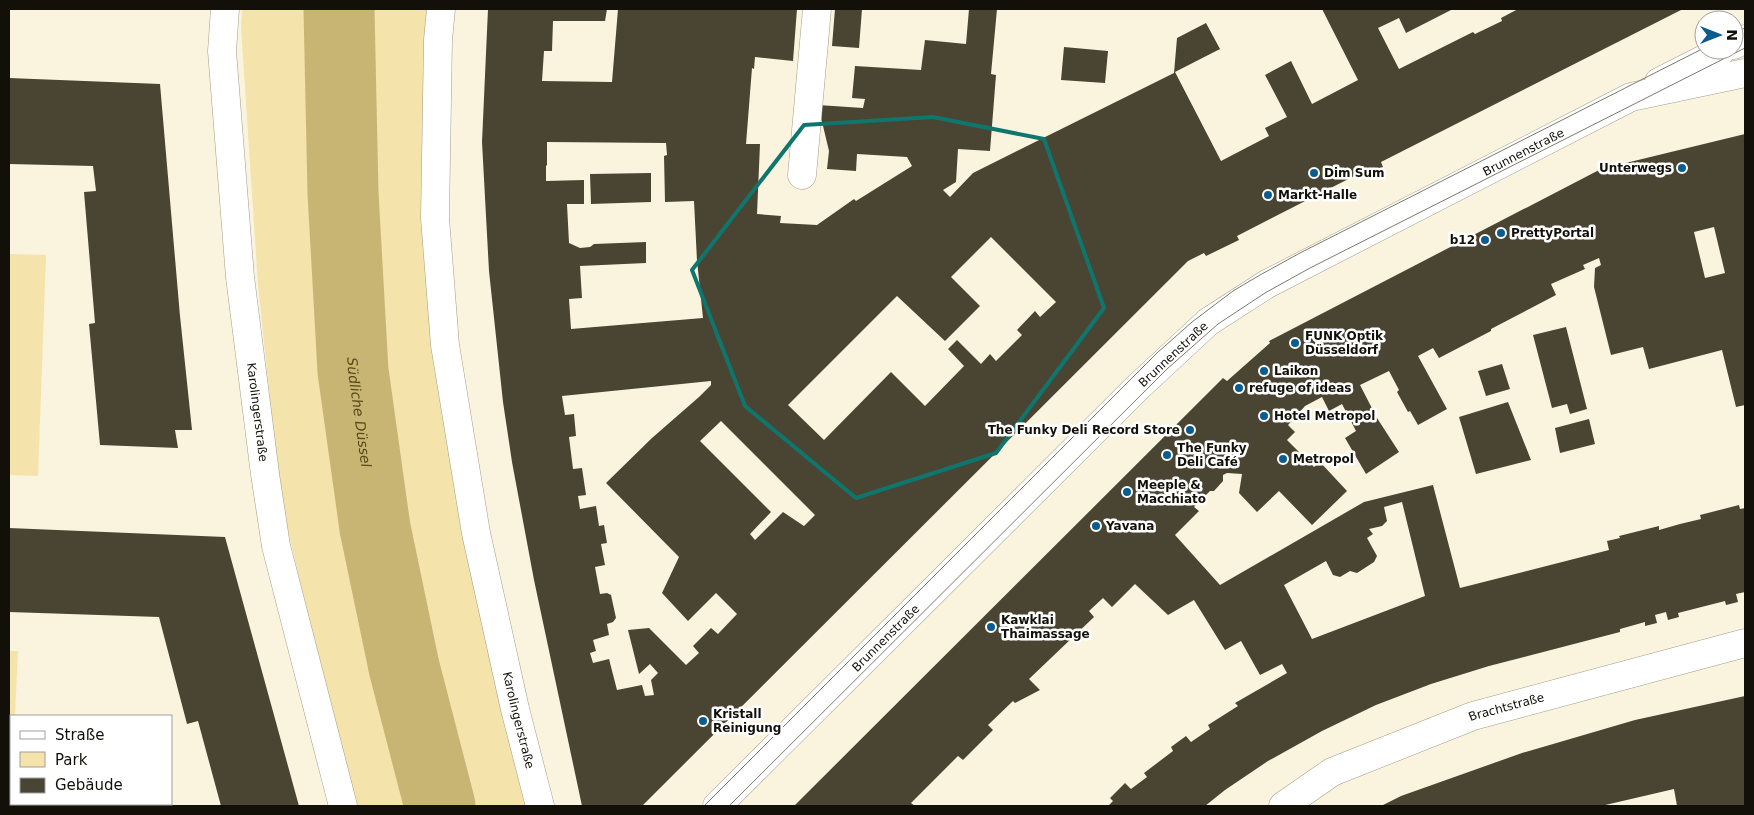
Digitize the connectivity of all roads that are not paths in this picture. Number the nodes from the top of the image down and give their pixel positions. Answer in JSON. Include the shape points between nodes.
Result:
{"nodes":[{"id":1,"x":224,"y":9,"type":"edge"},
{"id":2,"x":441,"y":9,"type":"edge"},
{"id":3,"x":817,"y":9,"type":"edge"},
{"id":4,"x":1702,"y":60,"type":"edge"},
{"id":5,"x":1745,"y":73,"type":"edge"},
{"id":6,"x":1631,"y":97,"type":"junction"},
{"id":7,"x":802,"y":175,"type":"dead end"},
{"id":8,"x":1745,"y":643,"type":"edge"},
{"id":9,"x":343,"y":806,"type":"edge"},
{"id":10,"x":540,"y":806,"type":"edge"},
{"id":11,"x":717,"y":806,"type":"edge"},
{"id":12,"x":1283,"y":806,"type":"edge"}],
"edges":[{"from":1,"to":9,"type":"street","name":"Karolingerstraße","via":[[222,51],[240,277],[265,474],[276,546]]},
{"from":2,"to":10,"type":"street","name":"Karolingerstraße","via":[[435,218],[445,345],[476,533]]},
{"from":3,"to":7,"type":"street"},
{"from":4,"to":6,"type":"street"},
{"from":5,"to":6,"type":"street","name":"Brunnenstraße"},
{"from":6,"to":11,"type":"street","name":"Brunnenstraße","via":[[1267,284],[1208,322],[1137,388]]},
{"from":8,"to":12,"type":"street","name":"Brachtstraße","via":[[1473,716],[1332,772]]}]}
